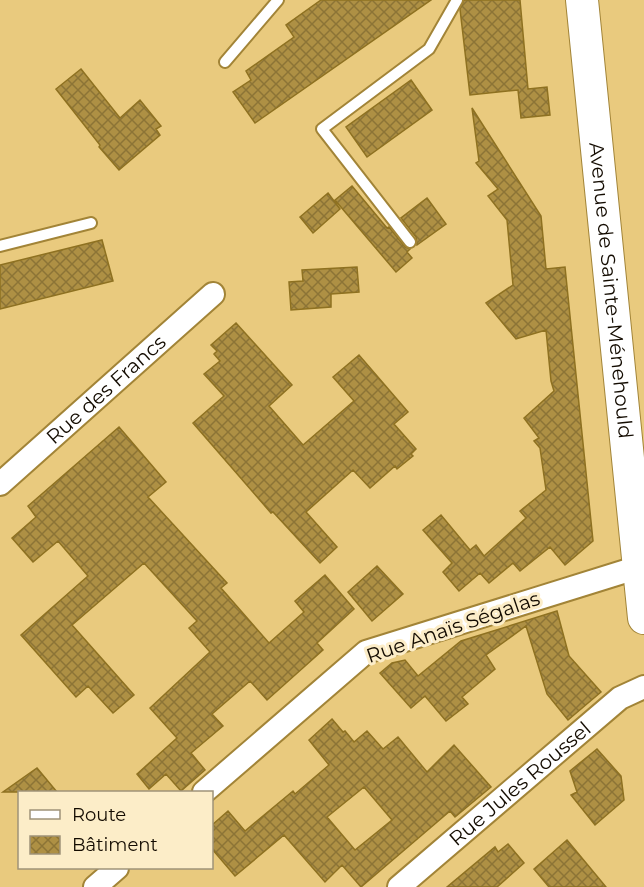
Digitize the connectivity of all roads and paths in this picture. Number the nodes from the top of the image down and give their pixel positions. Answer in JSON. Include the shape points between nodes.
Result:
{"nodes":[{"id":1,"x":279,"y":0,"type":"edge"},
{"id":2,"x":457,"y":0,"type":"edge"},
{"id":3,"x":582,"y":0,"type":"edge"},
{"id":4,"x":225,"y":62,"type":"dead end"},
{"id":5,"x":91,"y":223,"type":"dead end"},
{"id":6,"x":410,"y":242,"type":"dead end"},
{"id":7,"x":0,"y":246,"type":"edge"},
{"id":8,"x":213,"y":294,"type":"dead end"},
{"id":9,"x":0,"y":484,"type":"edge"},
{"id":10,"x":639,"y":567,"type":"junction"},
{"id":11,"x":644,"y":618,"type":"edge"},
{"id":12,"x":644,"y":687,"type":"edge"},
{"id":13,"x":205,"y":791,"type":"edge"},
{"id":14,"x":115,"y":869,"type":"edge"},
{"id":15,"x":95,"y":887,"type":"edge"},
{"id":16,"x":399,"y":887,"type":"edge"}],
"edges":[{"from":1,"to":4,"type":"lane"},
{"from":2,"to":6,"type":"lane","via":[[429,49],[322,129]]},
{"from":3,"to":10,"type":"main road","name":"Avenue de Sainte-Ménehould"},
{"from":5,"to":7,"type":"lane"},
{"from":8,"to":9,"type":"street","name":"Rue des Francs"},
{"from":10,"to":11,"type":"main road","name":"Avenue de Sainte-Ménehould"},
{"from":10,"to":13,"type":"street","name":"Rue Anaïs Ségalas","via":[[366,652]]},
{"from":12,"to":16,"type":"street","name":"Rue Jules Roussel","via":[[620,698]]},
{"from":14,"to":15,"type":"street"}]}
